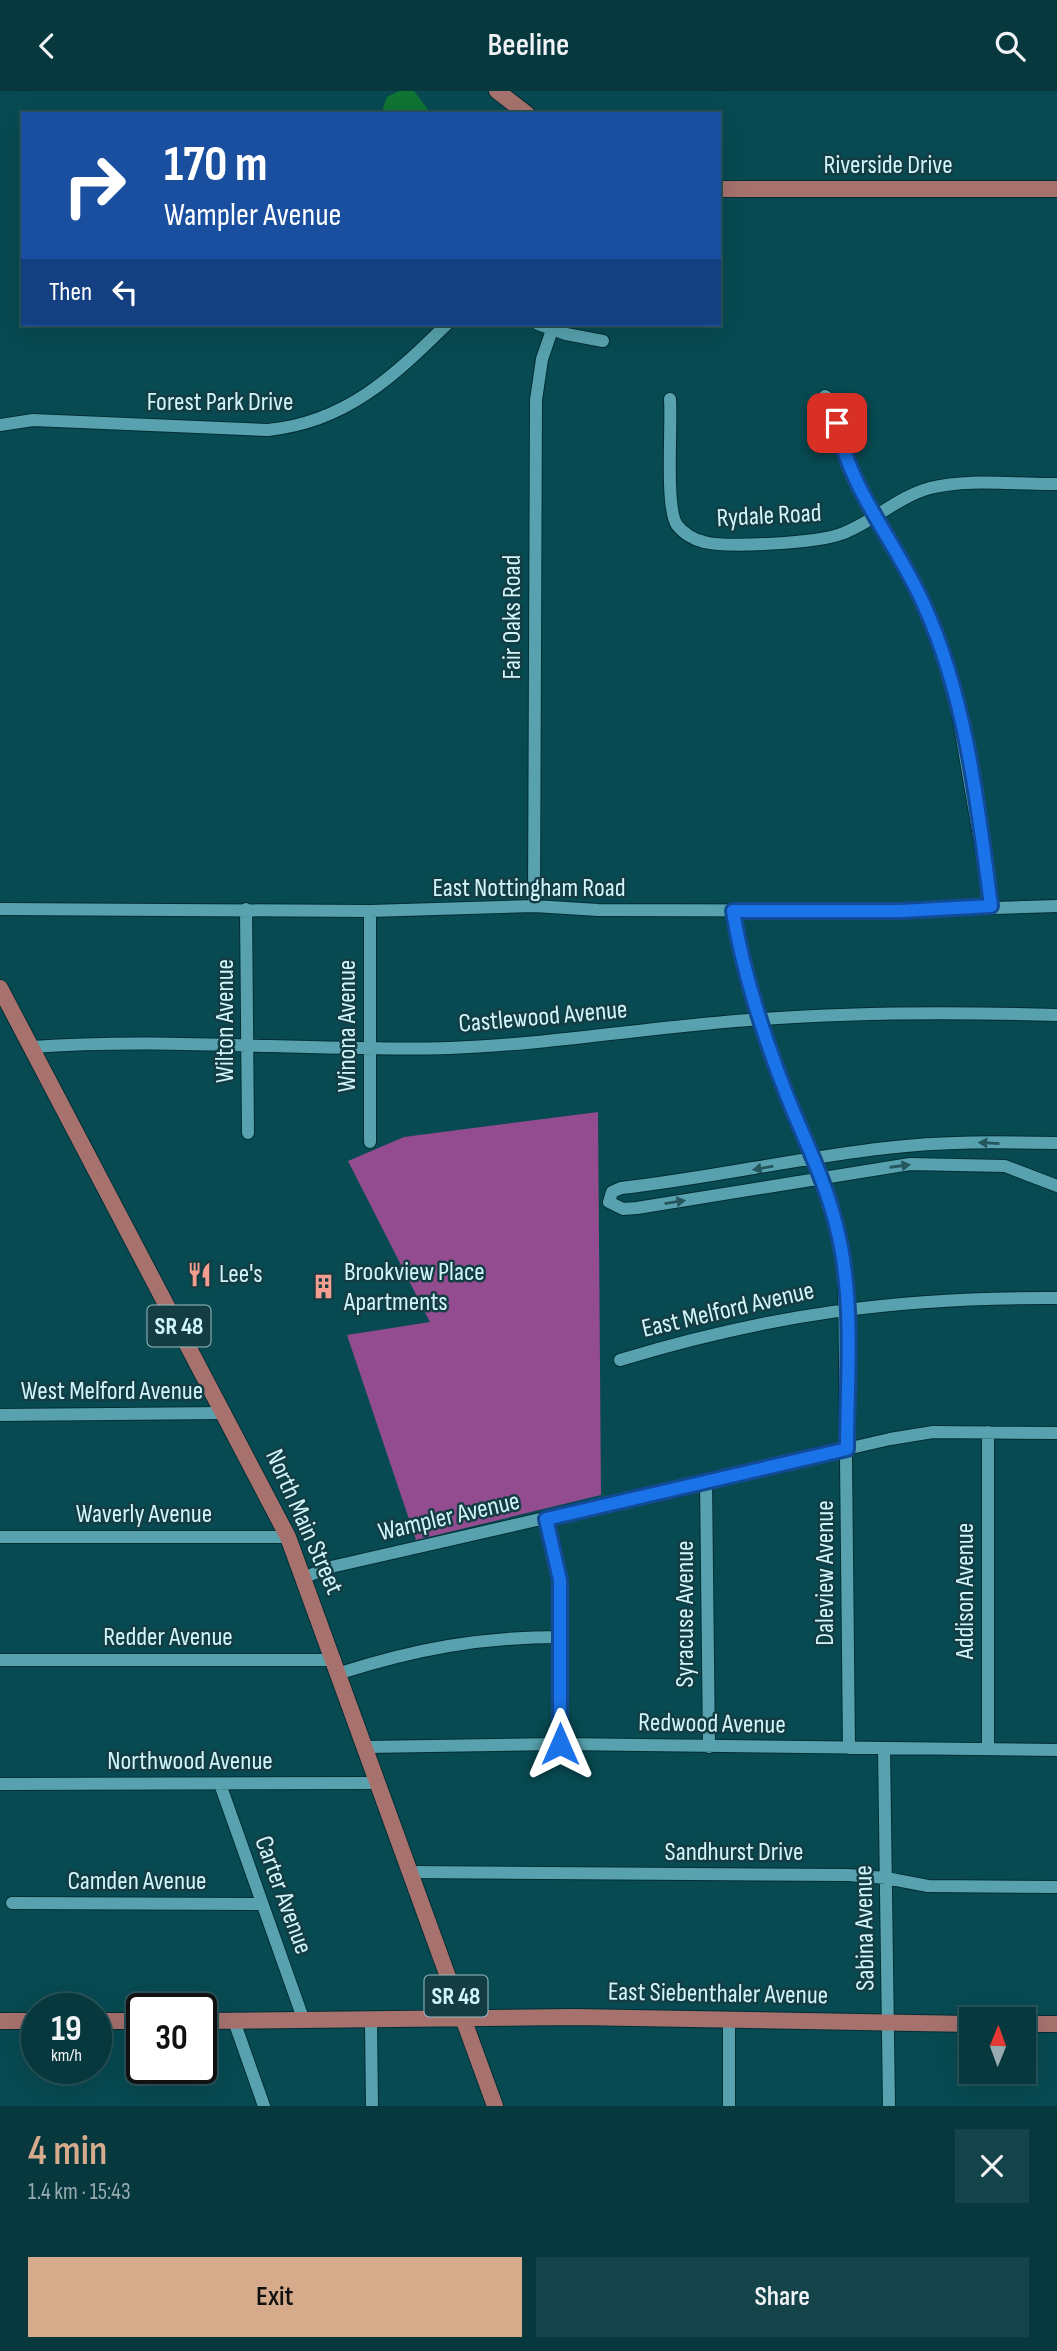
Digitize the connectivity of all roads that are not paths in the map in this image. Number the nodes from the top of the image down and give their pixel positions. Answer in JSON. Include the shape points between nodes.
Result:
{"nodes":[{"id":1,"x":497,"y":91,"type":"edge"},
{"id":2,"x":524,"y":112,"type":"edge"},
{"id":3,"x":721,"y":189,"type":"edge"},
{"id":4,"x":1057,"y":189,"type":"edge"},
{"id":5,"x":445,"y":326,"type":"edge"},
{"id":6,"x":543,"y":326,"type":"edge"},
{"id":7,"x":552,"y":330,"type":"junction"},
{"id":8,"x":603,"y":341,"type":"dead end"},
{"id":9,"x":825,"y":396,"type":"dead end"},
{"id":10,"x":670,"y":399,"type":"dead end"},
{"id":11,"x":0,"y":425,"type":"edge"},
{"id":12,"x":1057,"y":484,"type":"edge"},
{"id":13,"x":876,"y":515,"type":"junction"},
{"id":14,"x":534,"y":906,"type":"junction"},
{"id":15,"x":991,"y":906,"type":"junction"},
{"id":16,"x":1057,"y":906,"type":"edge"},
{"id":17,"x":0,"y":909,"type":"edge"},
{"id":18,"x":246,"y":909,"type":"junction"},
{"id":19,"x":370,"y":911,"type":"junction"},
{"id":20,"x":733,"y":911,"type":"junction"},
{"id":21,"x":0,"y":988,"type":"edge"},
{"id":22,"x":1057,"y":1015,"type":"edge"},
{"id":23,"x":760,"y":1019,"type":"junction"},
{"id":24,"x":245,"y":1045,"type":"junction"},
{"id":25,"x":32,"y":1047,"type":"junction"},
{"id":26,"x":370,"y":1049,"type":"junction"},
{"id":27,"x":248,"y":1133,"type":"dead end"},
{"id":28,"x":370,"y":1142,"type":"dead end"},
{"id":29,"x":1057,"y":1143,"type":"edge"},
{"id":30,"x":813,"y":1159,"type":"junction"},
{"id":31,"x":821,"y":1178,"type":"junction"},
{"id":32,"x":1057,"y":1186,"type":"edge"},
{"id":33,"x":1057,"y":1298,"type":"edge"},
{"id":34,"x":846,"y":1308,"type":"junction"},
{"id":35,"x":620,"y":1360,"type":"dead end"},
{"id":36,"x":225,"y":1413,"type":"junction"},
{"id":37,"x":0,"y":1415,"type":"edge"},
{"id":38,"x":988,"y":1432,"type":"junction"},
{"id":39,"x":1057,"y":1433,"type":"edge"},
{"id":40,"x":847,"y":1449,"type":"junction"},
{"id":41,"x":706,"y":1481,"type":"junction"},
{"id":42,"x":546,"y":1519,"type":"junction"},
{"id":43,"x":0,"y":1537,"type":"edge"},
{"id":44,"x":288,"y":1537,"type":"junction"},
{"id":45,"x":305,"y":1577,"type":"junction"},
{"id":46,"x":560,"y":1637,"type":"junction"},
{"id":47,"x":0,"y":1660,"type":"edge"},
{"id":48,"x":338,"y":1666,"type":"junction"},
{"id":49,"x":560,"y":1744,"type":"junction"},
{"id":50,"x":366,"y":1747,"type":"junction"},
{"id":51,"x":709,"y":1747,"type":"junction"},
{"id":52,"x":849,"y":1748,"type":"junction"},
{"id":53,"x":884,"y":1748,"type":"junction"},
{"id":54,"x":988,"y":1749,"type":"junction"},
{"id":55,"x":1057,"y":1750,"type":"edge"},
{"id":56,"x":379,"y":1783,"type":"junction"},
{"id":57,"x":0,"y":1784,"type":"edge"},
{"id":58,"x":220,"y":1784,"type":"junction"},
{"id":59,"x":411,"y":1872,"type":"junction"},
{"id":60,"x":886,"y":1878,"type":"junction"},
{"id":61,"x":1057,"y":1887,"type":"edge"},
{"id":62,"x":12,"y":1903,"type":"dead end"},
{"id":63,"x":262,"y":1904,"type":"junction"},
{"id":64,"x":464,"y":2018,"type":"junction"},
{"id":65,"x":729,"y":2018,"type":"junction"},
{"id":66,"x":0,"y":2021,"type":"edge"},
{"id":67,"x":21,"y":2021,"type":"edge"},
{"id":68,"x":217,"y":2021,"type":"edge"},
{"id":69,"x":234,"y":2021,"type":"junction"},
{"id":70,"x":304,"y":2021,"type":"junction"},
{"id":71,"x":372,"y":2021,"type":"junction"},
{"id":72,"x":889,"y":2023,"type":"junction"},
{"id":73,"x":959,"y":2024,"type":"edge"},
{"id":74,"x":1036,"y":2024,"type":"edge"},
{"id":75,"x":1057,"y":2024,"type":"edge"},
{"id":76,"x":264,"y":2106,"type":"edge"},
{"id":77,"x":372,"y":2106,"type":"edge"},
{"id":78,"x":495,"y":2106,"type":"edge"},
{"id":79,"x":729,"y":2106,"type":"edge"},
{"id":80,"x":889,"y":2106,"type":"edge"}],
"edges":[{"from":1,"to":2,"type":"main road"},
{"from":3,"to":4,"type":"main road","name":"Riverside Drive"},
{"from":5,"to":11,"type":"street","name":"Forest Park Drive","via":[[363,398],[304,426],[268,430],[33,419]]},
{"from":6,"to":7,"type":"street"},
{"from":7,"to":8,"type":"street"},
{"from":7,"to":14,"type":"street","name":"Fair Oaks Road","via":[[536,400]]},
{"from":9,"to":13,"type":"street","via":[[832,401],[849,470]]},
{"from":10,"to":13,"type":"street","name":"Rydale Road","via":[[671,506],[674,519],[695,539],[710,543],[816,541],[842,534]]},
{"from":12,"to":13,"type":"street","name":"Rydale Road","via":[[940,486],[909,495]]},
{"from":13,"to":15,"type":"street","via":[[924,604],[953,685]]},
{"from":14,"to":19,"type":"street","name":"East Nottingham Road"},
{"from":14,"to":20,"type":"street","name":"East Nottingham Road"},
{"from":15,"to":16,"type":"street","name":"East Nottingham Road"},
{"from":15,"to":20,"type":"street","name":"East Nottingham Road"},
{"from":17,"to":18,"type":"street","name":"East Nottingham Road"},
{"from":18,"to":19,"type":"street","name":"East Nottingham Road"},
{"from":18,"to":24,"type":"street","name":"Wilton Avenue"},
{"from":19,"to":26,"type":"street","name":"Winona Avenue"},
{"from":20,"to":23,"type":"street","name":"Daleview Avenue"},
{"from":21,"to":25,"type":"main road","name":"North Main Street","number":"SR 48"},
{"from":22,"to":23,"type":"street","name":"Castlewood Avenue","via":[[933,1013]]},
{"from":23,"to":26,"type":"street","name":"Castlewood Avenue","via":[[505,1045]]},
{"from":23,"to":30,"type":"street","name":"Daleview Avenue"},
{"from":24,"to":25,"type":"street","name":"Castlewood Avenue"},
{"from":24,"to":26,"type":"street","name":"Castlewood Avenue"},
{"from":24,"to":27,"type":"street","name":"Wilton Avenue"},
{"from":25,"to":36,"type":"main road","name":"North Main Street","number":"SR 48"},
{"from":26,"to":28,"type":"street","name":"Winona Avenue"},
{"from":29,"to":30,"type":"street","one_way":true,"via":[[938,1143]]},
{"from":30,"to":31,"type":"street","name":"Daleview Avenue"},
{"from":30,"to":31,"type":"street","one_way":true,"via":[[621,1188],[612,1192],[609,1202],[623,1209],[637,1208]]},
{"from":31,"to":32,"type":"street","one_way":true,"via":[[910,1164],[961,1163],[1005,1166]]},
{"from":31,"to":34,"type":"street","name":"Daleview Avenue","via":[[840,1240]]},
{"from":33,"to":34,"type":"street","name":"East Melford Avenue","via":[[957,1299]]},
{"from":34,"to":35,"type":"street","name":"East Melford Avenue","via":[[748,1325]]},
{"from":34,"to":40,"type":"street","name":"Daleview Avenue"},
{"from":36,"to":37,"type":"street","name":"West Melford Avenue"},
{"from":36,"to":44,"type":"main road","name":"North Main Street","number":"SR 48"},
{"from":38,"to":39,"type":"street","name":"Wampler Avenue"},
{"from":38,"to":40,"type":"street","name":"Wampler Avenue","via":[[912,1434]]},
{"from":38,"to":54,"type":"street","name":"Addison Avenue"},
{"from":40,"to":41,"type":"street","name":"Wampler Avenue"},
{"from":40,"to":52,"type":"street","name":"Daleview Avenue"},
{"from":41,"to":42,"type":"street","name":"Wampler Avenue"},
{"from":41,"to":51,"type":"street","name":"Syracuse Avenue"},
{"from":42,"to":45,"type":"street","name":"Wampler Avenue","via":[[331,1567]]},
{"from":42,"to":46,"type":"street","via":[[560,1580]]},
{"from":43,"to":44,"type":"street","name":"Waverly Avenue"},
{"from":44,"to":45,"type":"main road","name":"North Main Street","number":"SR 48"},
{"from":45,"to":48,"type":"main road","name":"North Main Street","number":"SR 48"},
{"from":46,"to":48,"type":"street","name":"Redder Avenue","via":[[448,1644]]},
{"from":46,"to":49,"type":"street"},
{"from":47,"to":48,"type":"street","name":"Redder Avenue"},
{"from":48,"to":50,"type":"main road","name":"North Main Street","number":"SR 48"},
{"from":49,"to":50,"type":"street","name":"Redwood Avenue"},
{"from":49,"to":51,"type":"street","name":"Redwood Avenue"},
{"from":50,"to":56,"type":"main road","name":"North Main Street","number":"SR 48"},
{"from":51,"to":52,"type":"street","name":"Redwood Avenue"},
{"from":52,"to":53,"type":"street","name":"Redwood Avenue"},
{"from":53,"to":54,"type":"street","name":"Redwood Avenue"},
{"from":53,"to":60,"type":"street","name":"Sabina Avenue"},
{"from":54,"to":55,"type":"street","name":"Redwood Avenue"},
{"from":56,"to":58,"type":"street","name":"Northwood Avenue"},
{"from":56,"to":59,"type":"main road","name":"North Main Street","number":"SR 48"},
{"from":57,"to":58,"type":"street","name":"Northwood Avenue"},
{"from":58,"to":63,"type":"street","name":"Carter Avenue"},
{"from":59,"to":60,"type":"street","name":"Sandhurst Drive"},
{"from":59,"to":64,"type":"main road","name":"North Main Street","number":"SR 48"},
{"from":60,"to":61,"type":"street","name":"Sandhurst Drive","via":[[928,1886]]},
{"from":60,"to":72,"type":"street","name":"Sabina Avenue"},
{"from":62,"to":63,"type":"street","name":"Camden Avenue"},
{"from":63,"to":70,"type":"street","name":"Carter Avenue"},
{"from":64,"to":65,"type":"main road","name":"East Siebenthaler Avenue"},
{"from":64,"to":71,"type":"main road","name":"East Siebenthaler Avenue"},
{"from":64,"to":78,"type":"main road","name":"North Main Street","number":"SR 48"},
{"from":65,"to":72,"type":"main road","name":"East Siebenthaler Avenue"},
{"from":65,"to":79,"type":"street"},
{"from":66,"to":67,"type":"main road"},
{"from":68,"to":69,"type":"main road","name":"East Siebenthaler Avenue"},
{"from":69,"to":70,"type":"main road","name":"East Siebenthaler Avenue"},
{"from":69,"to":76,"type":"street"},
{"from":70,"to":71,"type":"main road","name":"East Siebenthaler Avenue"},
{"from":71,"to":77,"type":"street"},
{"from":72,"to":73,"type":"main road","name":"East Siebenthaler Avenue"},
{"from":72,"to":80,"type":"street","name":"Sabina Avenue"},
{"from":74,"to":75,"type":"main road"}]}
